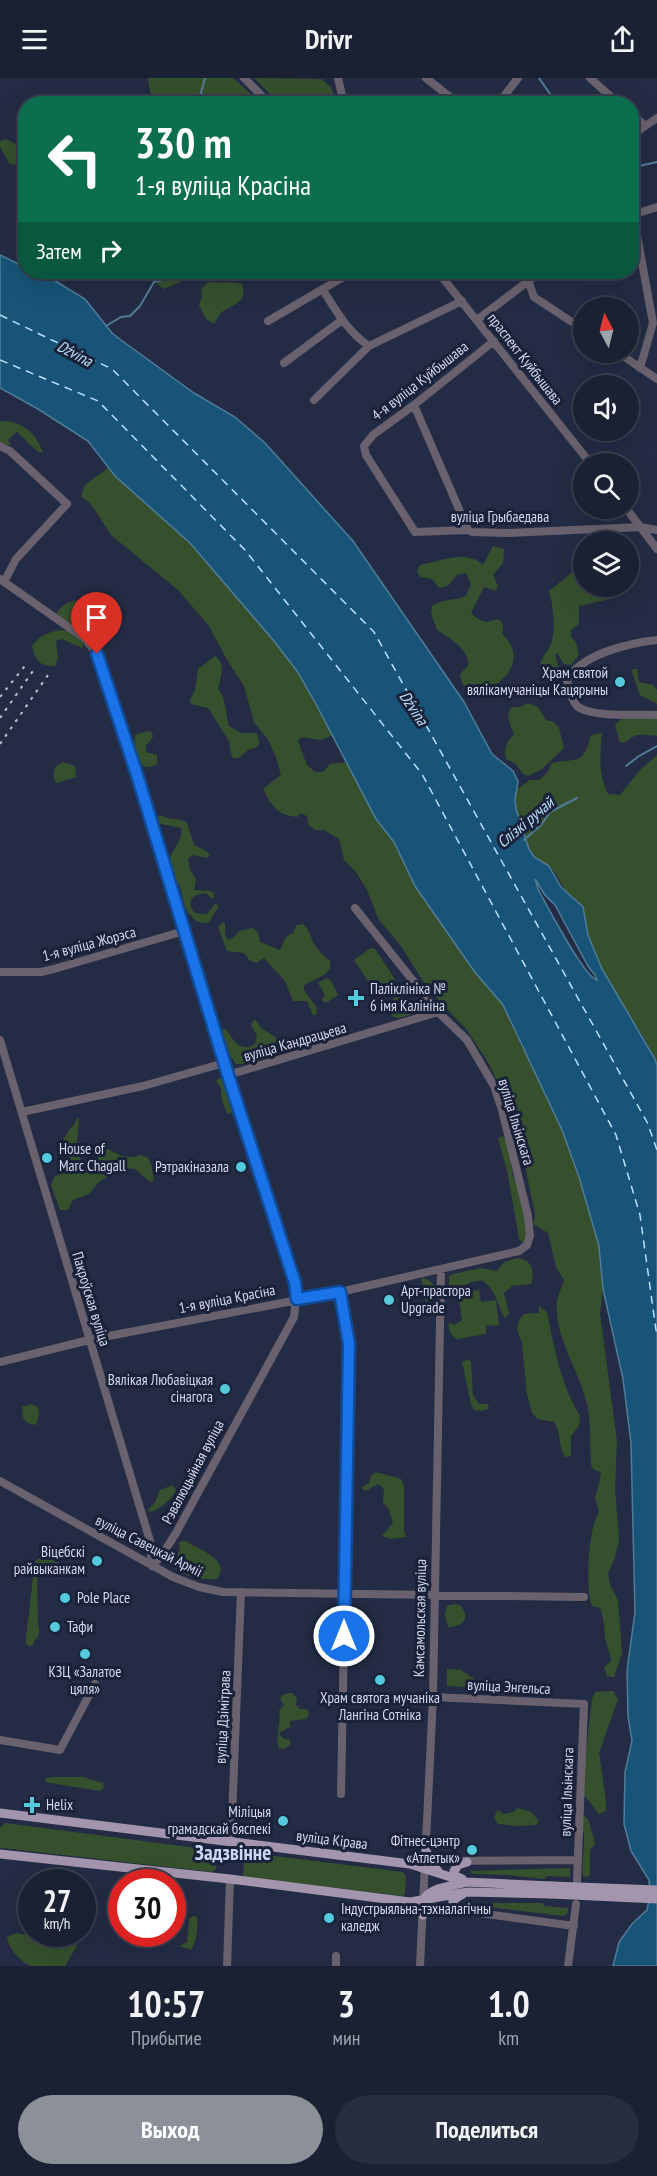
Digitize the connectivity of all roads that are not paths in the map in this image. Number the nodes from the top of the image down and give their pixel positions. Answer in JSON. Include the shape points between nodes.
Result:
{"nodes":[{"id":1,"x":244,"y":78,"type":"edge"},
{"id":2,"x":338,"y":78,"type":"edge"},
{"id":3,"x":426,"y":78,"type":"edge"},
{"id":4,"x":518,"y":78,"type":"edge"},
{"id":5,"x":590,"y":78,"type":"edge"},
{"id":6,"x":262,"y":96,"type":"edge"},
{"id":7,"x":342,"y":96,"type":"edge"},
{"id":8,"x":449,"y":96,"type":"edge"},
{"id":9,"x":504,"y":96,"type":"edge"},
{"id":10,"x":610,"y":96,"type":"edge"},
{"id":11,"x":657,"y":118,"type":"edge"},
{"id":12,"x":639,"y":120,"type":"edge"},
{"id":13,"x":645,"y":126,"type":"junction"},
{"id":14,"x":639,"y":130,"type":"edge"},
{"id":15,"x":657,"y":207,"type":"edge"},
{"id":16,"x":639,"y":213,"type":"edge"},
{"id":17,"x":639,"y":245,"type":"edge"},
{"id":18,"x":341,"y":279,"type":"edge"},
{"id":19,"x":444,"y":279,"type":"edge"},
{"id":20,"x":528,"y":280,"type":"joint"},
{"id":21,"x":323,"y":290,"type":"junction"},
{"id":22,"x":462,"y":301,"type":"junction"},
{"id":23,"x":342,"y":320,"type":"junction"},
{"id":24,"x":477,"y":320,"type":"junction"},
{"id":25,"x":268,"y":321,"type":"dead end"},
{"id":26,"x":573,"y":323,"type":"edge"},
{"id":27,"x":655,"y":323,"type":"edge"},
{"id":28,"x":494,"y":341,"type":"junction"},
{"id":29,"x":369,"y":346,"type":"junction"},
{"id":30,"x":284,"y":363,"type":"dead end"},
{"id":31,"x":633,"y":363,"type":"edge"},
{"id":32,"x":640,"y":368,"type":"junction"},
{"id":33,"x":657,"y":379,"type":"edge"},
{"id":34,"x":314,"y":400,"type":"dead end"},
{"id":35,"x":414,"y":405,"type":"junction"},
{"id":36,"x":0,"y":446,"type":"edge"},
{"id":37,"x":582,"y":453,"type":"edge"},
{"id":38,"x":635,"y":519,"type":"edge"},
{"id":39,"x":641,"y":527,"type":"junction"},
{"id":40,"x":468,"y":530,"type":"junction"},
{"id":41,"x":657,"y":531,"type":"edge"},
{"id":42,"x":416,"y":532,"type":"joint"},
{"id":43,"x":657,"y":549,"type":"edge"},
{"id":44,"x":2,"y":581,"type":"edge"},
{"id":45,"x":657,"y":640,"type":"edge"},
{"id":46,"x":657,"y":715,"type":"edge"},
{"id":47,"x":355,"y":908,"type":"dead end"},
{"id":48,"x":184,"y":931,"type":"junction"},
{"id":49,"x":0,"y":972,"type":"edge"},
{"id":50,"x":438,"y":1011,"type":"junction"},
{"id":51,"x":0,"y":1040,"type":"edge"},
{"id":52,"x":224,"y":1063,"type":"junction"},
{"id":53,"x":228,"y":1075,"type":"junction"},
{"id":54,"x":22,"y":1112,"type":"junction"},
{"id":55,"x":527,"y":1245,"type":"joint"},
{"id":56,"x":441,"y":1270,"type":"junction"},
{"id":57,"x":340,"y":1292,"type":"junction"},
{"id":58,"x":297,"y":1299,"type":"junction"},
{"id":59,"x":90,"y":1340,"type":"junction"},
{"id":60,"x":0,"y":1362,"type":"edge"},
{"id":61,"x":0,"y":1481,"type":"edge"},
{"id":62,"x":152,"y":1566,"type":"junction"},
{"id":63,"x":241,"y":1592,"type":"junction"},
{"id":64,"x":345,"y":1594,"type":"junction"},
{"id":65,"x":434,"y":1596,"type":"junction"},
{"id":66,"x":584,"y":1597,"type":"dead end"},
{"id":67,"x":95,"y":1684,"type":"dead end"},
{"id":68,"x":433,"y":1697,"type":"junction"},
{"id":69,"x":584,"y":1704,"type":"joint"},
{"id":70,"x":0,"y":1740,"type":"edge"},
{"id":71,"x":341,"y":1794,"type":"dead end"},
{"id":72,"x":2,"y":1815,"type":"edge"},
{"id":73,"x":231,"y":1842,"type":"junction"},
{"id":74,"x":426,"y":1851,"type":"joint"},
{"id":75,"x":0,"y":1854,"type":"edge"},
{"id":76,"x":577,"y":1860,"type":"junction"},
{"id":77,"x":467,"y":1862,"type":"junction"},
{"id":78,"x":427,"y":1865,"type":"junction"},
{"id":79,"x":230,"y":1879,"type":"junction"},
{"id":80,"x":577,"y":1881,"type":"dead end"},
{"id":81,"x":467,"y":1887,"type":"junction"},
{"id":82,"x":552,"y":1890,"type":"junction"},
{"id":83,"x":657,"y":1890,"type":"edge"},
{"id":84,"x":657,"y":1899,"type":"edge"},
{"id":85,"x":410,"y":1902,"type":"junction"},
{"id":86,"x":576,"y":1904,"type":"dead end"},
{"id":87,"x":423,"y":1907,"type":"junction"},
{"id":88,"x":460,"y":1911,"type":"junction"},
{"id":89,"x":574,"y":1926,"type":"junction"},
{"id":90,"x":336,"y":1956,"type":"dead end"},
{"id":91,"x":227,"y":1966,"type":"edge"},
{"id":92,"x":336,"y":1966,"type":"edge"},
{"id":93,"x":420,"y":1966,"type":"edge"},
{"id":94,"x":568,"y":1966,"type":"edge"}],
"edges":[{"from":1,"to":6,"type":"street"},
{"from":2,"to":7,"type":"street"},
{"from":3,"to":8,"type":"street"},
{"from":4,"to":9,"type":"street"},
{"from":5,"to":10,"type":"street"},
{"from":11,"to":13,"type":"street"},
{"from":12,"to":13,"type":"street"},
{"from":13,"to":14,"type":"street"},
{"from":15,"to":16,"type":"street"},
{"from":17,"to":27,"type":"street"},
{"from":18,"to":21,"type":"street"},
{"from":19,"to":22,"type":"street","name":"праспект Куйбышава"},
{"from":20,"to":24,"type":"street"},
{"from":20,"to":26,"type":"street","via":[[534,297]]},
{"from":21,"to":23,"type":"street"},
{"from":21,"to":25,"type":"street"},
{"from":22,"to":24,"type":"street","name":"праспект Куйбышава"},
{"from":22,"to":29,"type":"street"},
{"from":23,"to":29,"type":"street"},
{"from":23,"to":30,"type":"street"},
{"from":24,"to":28,"type":"street","name":"праспект Куйбышава"},
{"from":27,"to":32,"type":"street"},
{"from":28,"to":35,"type":"street","name":"4-я вуліца Куйбышава"},
{"from":28,"to":37,"type":"street","name":"праспект Куйбышава"},
{"from":29,"to":34,"type":"street"},
{"from":31,"to":32,"type":"street"},
{"from":32,"to":33,"type":"street"},
{"from":35,"to":40,"type":"street"},
{"from":35,"to":42,"type":"street","name":"4-я вуліца Куйбышава","via":[[364,446]]},
{"from":36,"to":44,"type":"street","via":[[67,504],[16,559]]},
{"from":38,"to":39,"type":"street"},
{"from":39,"to":40,"type":"street","name":"вуліца Грыбаедава","via":[[507,533]]},
{"from":39,"to":41,"type":"street","name":"вуліца Грыбаедава"},
{"from":39,"to":43,"type":"street"},
{"from":40,"to":42,"type":"street","name":"вуліца Грыбаедава"},
{"from":44,"to":48,"type":"street","name":"Рэвалюцыйная вуліца","via":[[84,638],[97,654]]},
{"from":45,"to":46,"type":"street","via":[[615,649],[583,662],[567,680],[573,699],[589,712]]},
{"from":47,"to":50,"type":"street","name":"вуліца Ільінскага"},
{"from":48,"to":49,"type":"street","name":"1-я вуліца Жорэса","via":[[41,972]]},
{"from":48,"to":52,"type":"street","name":"Рэвалюцыйная вуліца"},
{"from":50,"to":53,"type":"street","name":"вуліца Кандрацьева"},
{"from":50,"to":55,"type":"street","name":"вуліца Ільінскага","via":[[467,1040],[494,1086],[528,1216],[531,1236]]},
{"from":51,"to":54,"type":"street","name":"Пакроўская вуліца"},
{"from":52,"to":53,"type":"street","name":"Рэвалюцыйная вуліца"},
{"from":52,"to":54,"type":"street","name":"вуліца Кандрацьева","via":[[142,1086]]},
{"from":53,"to":58,"type":"street","name":"Рэвалюцыйная вуліца"},
{"from":54,"to":59,"type":"street","name":"Пакроўская вуліца"},
{"from":55,"to":56,"type":"street","name":"1-я вуліца Красіна","via":[[519,1251]]},
{"from":56,"to":57,"type":"street","name":"1-я вуліца Красіна"},
{"from":56,"to":65,"type":"street","name":"Камсамольская вуліца"},
{"from":57,"to":58,"type":"street","name":"1-я вуліца Красіна"},
{"from":57,"to":64,"type":"street","via":[[349,1344]]},
{"from":58,"to":59,"type":"street","name":"1-я вуліца Красіна"},
{"from":58,"to":62,"type":"street","name":"Рэвалюцыйная вуліца","via":[[294,1317],[176,1533]]},
{"from":59,"to":60,"type":"street","name":"1-я вуліца Красіна"},
{"from":59,"to":62,"type":"street","name":"Пакроўская вуліца","via":[[150,1540]]},
{"from":61,"to":62,"type":"street","name":"вуліца Савецкай Арміі"},
{"from":62,"to":63,"type":"street","name":"вуліца Савецкай Арміі","via":[[199,1587]]},
{"from":63,"to":64,"type":"street","name":"вуліца Савецкай Арміі"},
{"from":63,"to":73,"type":"street","name":"вуліца Дзімітрава"},
{"from":64,"to":65,"type":"street","name":"вуліца Савецкай Арміі"},
{"from":64,"to":71,"type":"street"},
{"from":65,"to":66,"type":"street","name":"вуліца Савецкай Арміі"},
{"from":65,"to":68,"type":"street","name":"Камсамольская вуліца"},
{"from":67,"to":70,"type":"street","via":[[60,1750]]},
{"from":68,"to":69,"type":"street","name":"вуліца Энгельса"},
{"from":68,"to":74,"type":"street","name":"Камсамольская вуліца"},
{"from":69,"to":76,"type":"street","name":"вуліца Ільінскага"},
{"from":72,"to":73,"type":"main road","name":"вуліца Кірава"},
{"from":73,"to":78,"type":"main road","name":"вуліца Кірава"},
{"from":74,"to":78,"type":"main road"},
{"from":75,"to":79,"type":"main road"},
{"from":76,"to":77,"type":"street","name":"вуліца Кірава"},
{"from":76,"to":80,"type":"street","name":"вуліца Ільінскага"},
{"from":77,"to":78,"type":"street","name":"вуліца Кірава"},
{"from":77,"to":81,"type":"main road","via":[[454,1871]]},
{"from":78,"to":81,"type":"main road","name":"вуліца Кірава"},
{"from":78,"to":87,"type":"street"},
{"from":79,"to":85,"type":"main road"},
{"from":79,"to":91,"type":"street"},
{"from":81,"to":82,"type":"main road","name":"вуліца Кірава"},
{"from":81,"to":87,"type":"main road","via":[[434,1890],[427,1894]]},
{"from":81,"to":88,"type":"main road","via":[[453,1900]]},
{"from":82,"to":83,"type":"main road","bridge":true},
{"from":82,"to":84,"type":"main road","bridge":true},
{"from":85,"to":87,"type":"main road"},
{"from":85,"to":87,"type":"main road"},
{"from":86,"to":89,"type":"street"},
{"from":87,"to":88,"type":"street"},
{"from":87,"to":93,"type":"street"},
{"from":88,"to":89,"type":"street"},
{"from":89,"to":94,"type":"street"},
{"from":90,"to":92,"type":"street"}]}
